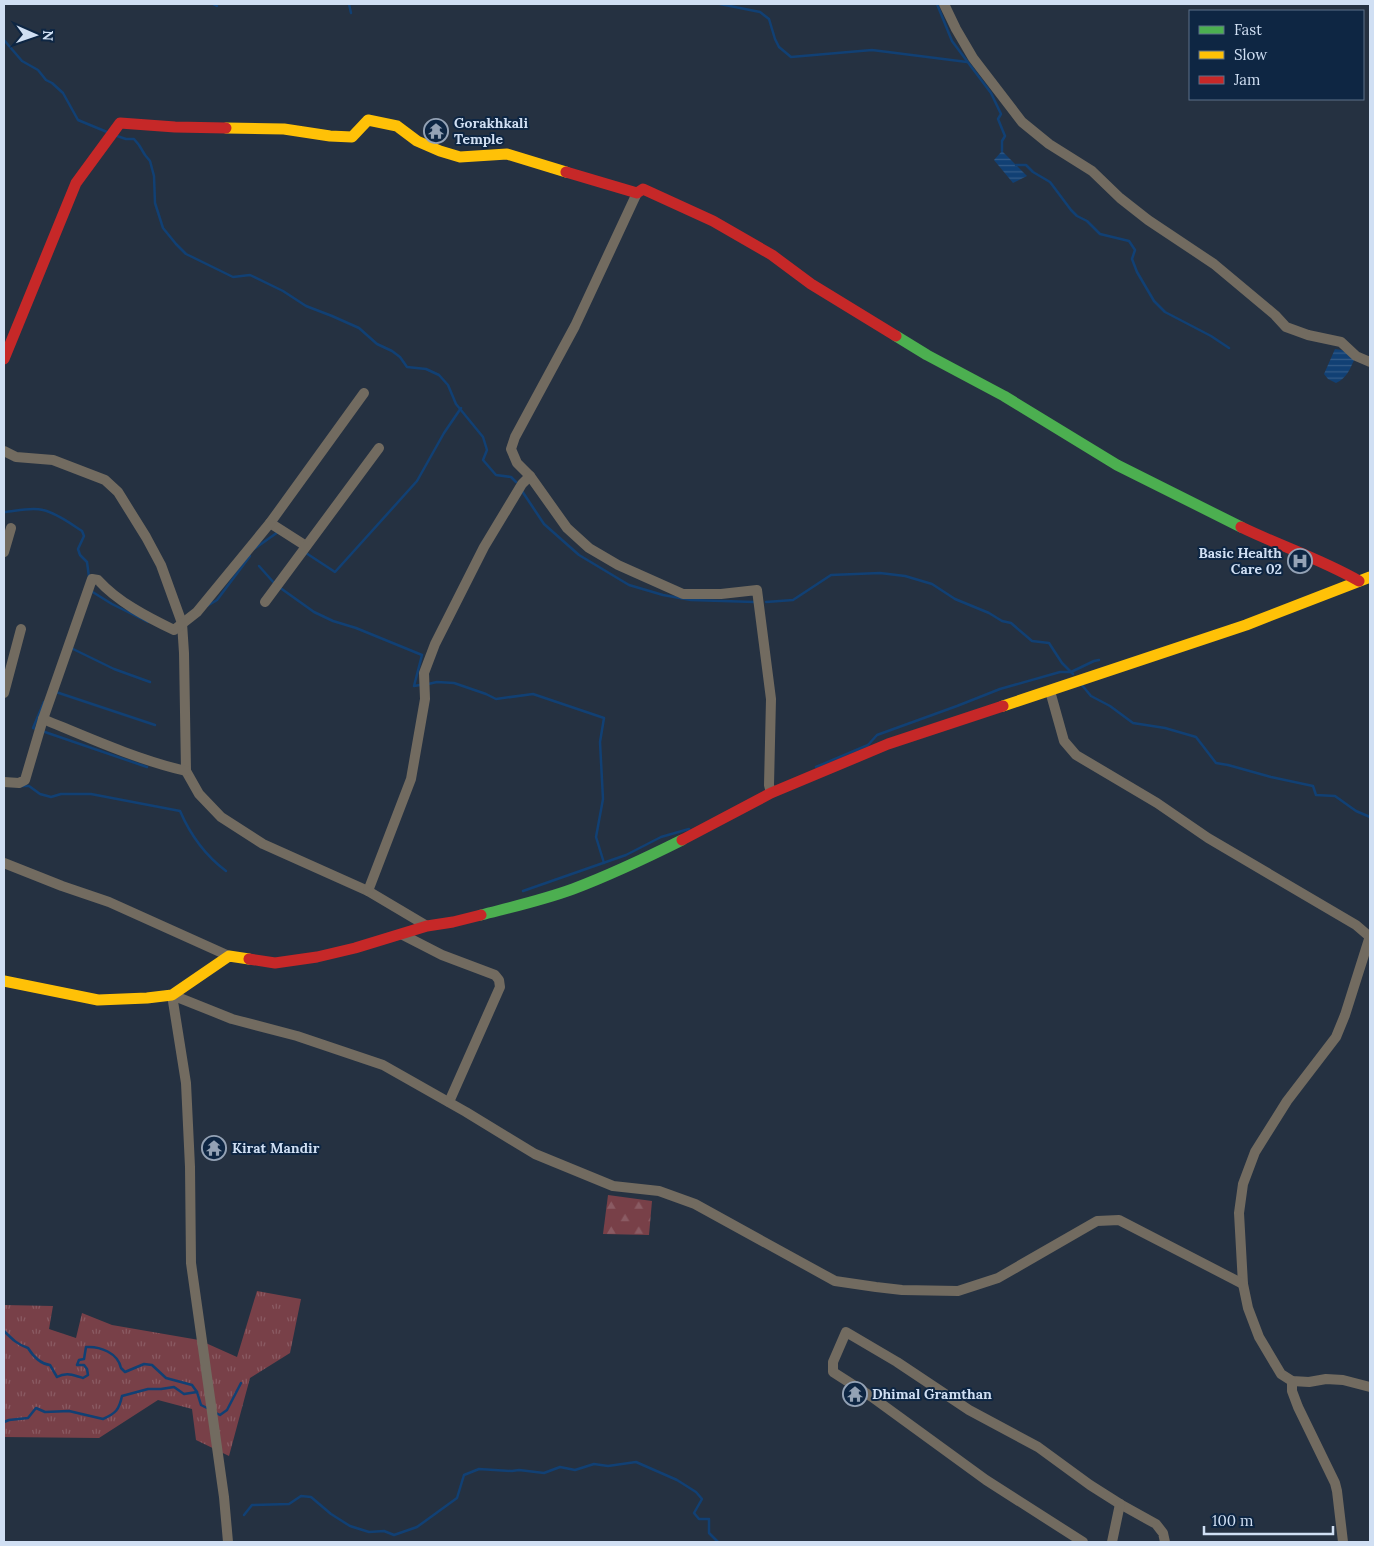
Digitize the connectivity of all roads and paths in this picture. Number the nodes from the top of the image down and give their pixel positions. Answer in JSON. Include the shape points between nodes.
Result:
{"nodes":[{"id":1,"x":944,"y":4,"type":"edge"},
{"id":2,"x":637,"y":193,"type":"junction"},
{"id":3,"x":4,"y":359,"type":"edge"},
{"id":4,"x":1370,"y":362,"type":"edge"},
{"id":5,"x":364,"y":393,"type":"dead end"},
{"id":6,"x":379,"y":448,"type":"dead end"},
{"id":7,"x":4,"y":451,"type":"edge"},
{"id":8,"x":530,"y":476,"type":"junction"},
{"id":9,"x":270,"y":522,"type":"junction"},
{"id":10,"x":12,"y":528,"type":"dead end"},
{"id":11,"x":306,"y":546,"type":"junction"},
{"id":12,"x":4,"y":552,"type":"edge"},
{"id":13,"x":1370,"y":577,"type":"edge"},
{"id":14,"x":1359,"y":581,"type":"junction"},
{"id":15,"x":265,"y":602,"type":"dead end"},
{"id":16,"x":182,"y":623,"type":"junction"},
{"id":17,"x":21,"y":629,"type":"dead end"},
{"id":18,"x":1050,"y":691,"type":"junction"},
{"id":19,"x":4,"y":693,"type":"edge"},
{"id":20,"x":43,"y":719,"type":"junction"},
{"id":21,"x":186,"y":771,"type":"junction"},
{"id":22,"x":4,"y":782,"type":"edge"},
{"id":23,"x":771,"y":793,"type":"junction"},
{"id":24,"x":4,"y":863,"type":"edge"},
{"id":25,"x":368,"y":891,"type":"junction"},
{"id":26,"x":427,"y":926,"type":"junction"},
{"id":27,"x":403,"y":935,"type":"junction"},
{"id":28,"x":1370,"y":936,"type":"edge"},
{"id":29,"x":229,"y":956,"type":"junction"},
{"id":30,"x":4,"y":981,"type":"edge"},
{"id":31,"x":172,"y":995,"type":"junction"},
{"id":32,"x":449,"y":1102,"type":"junction"},
{"id":33,"x":1243,"y":1284,"type":"junction"},
{"id":34,"x":1292,"y":1382,"type":"junction"},
{"id":35,"x":1370,"y":1386,"type":"edge"},
{"id":36,"x":1120,"y":1504,"type":"junction"},
{"id":37,"x":228,"y":1542,"type":"edge"},
{"id":38,"x":1084,"y":1542,"type":"edge"},
{"id":39,"x":1112,"y":1542,"type":"edge"},
{"id":40,"x":1165,"y":1542,"type":"edge"},
{"id":41,"x":1343,"y":1542,"type":"edge"}],
"edges":[{"from":1,"to":4,"type":"street","via":[[973,58],[1022,122],[1049,144],[1092,171],[1148,220],[1214,264],[1286,327],[1341,342],[1356,356]]},
{"from":2,"to":3,"type":"street","via":[[507,154],[460,157],[417,141],[397,126],[368,120],[352,136],[284,129],[120,123],[76,183]]},
{"from":2,"to":8,"type":"street","via":[[575,326],[513,443],[511,449],[517,463]]},
{"from":2,"to":14,"type":"street","via":[[643,189],[713,221],[772,254],[811,284],[927,355],[1004,396],[1117,465]]},
{"from":5,"to":9,"type":"street"},
{"from":6,"to":11,"type":"street"},
{"from":7,"to":16,"type":"street","via":[[16,456],[53,460],[105,480],[118,492],[161,565]]},
{"from":8,"to":23,"type":"street","via":[[567,528],[589,548],[618,565],[683,594],[757,590],[771,699]]},
{"from":8,"to":25,"type":"street","via":[[484,547],[435,644],[424,673],[425,699],[410,779]]},
{"from":9,"to":11,"type":"street"},
{"from":9,"to":16,"type":"street","via":[[197,612]]},
{"from":10,"to":12,"type":"street"},
{"from":11,"to":15,"type":"street"},
{"from":13,"to":14,"type":"street"},
{"from":14,"to":18,"type":"street","via":[[1246,625]]},
{"from":16,"to":20,"type":"street","via":[[174,630],[125,603],[98,580],[92,579]]},
{"from":16,"to":21,"type":"street"},
{"from":17,"to":19,"type":"street"},
{"from":18,"to":23,"type":"street","via":[[888,744]]},
{"from":18,"to":28,"type":"street","via":[[1064,742],[1076,755]]},
{"from":20,"to":21,"type":"street","via":[[166,767]]},
{"from":20,"to":22,"type":"street","via":[[25,780]]},
{"from":21,"to":25,"type":"street","via":[[199,794],[221,817],[263,844]]},
{"from":23,"to":26,"type":"street","via":[[645,859],[572,889],[453,922]]},
{"from":24,"to":29,"type":"street","via":[[109,902]]},
{"from":25,"to":26,"type":"street"},
{"from":26,"to":27,"type":"street"},
{"from":27,"to":29,"type":"street","via":[[317,957],[275,963]]},
{"from":27,"to":32,"type":"street","via":[[442,955],[495,975],[499,980],[500,986]]},
{"from":28,"to":33,"type":"street","via":[[1336,1037],[1272,1123],[1255,1152],[1243,1184],[1239,1213]]},
{"from":29,"to":31,"type":"street"},
{"from":30,"to":31,"type":"street","via":[[98,1000]]},
{"from":31,"to":32,"type":"street","via":[[232,1019],[297,1036],[383,1065]]},
{"from":31,"to":37,"type":"street","via":[[186,1083],[192,1263]]},
{"from":32,"to":33,"type":"street","via":[[535,1154],[613,1186],[659,1191],[695,1204],[835,1281],[876,1288],[958,1291],[998,1278],[1097,1221],[1119,1220]]},
{"from":33,"to":34,"type":"street","via":[[1258,1337],[1281,1374]]},
{"from":34,"to":35,"type":"street","via":[[1326,1379]]},
{"from":34,"to":41,"type":"street","via":[[1298,1407],[1337,1491]]},
{"from":36,"to":38,"type":"street","via":[[1038,1447],[969,1410],[846,1332],[833,1362],[833,1372],[986,1480]]},
{"from":36,"to":39,"type":"street"},
{"from":36,"to":40,"type":"street","via":[[1156,1524]]}]}
